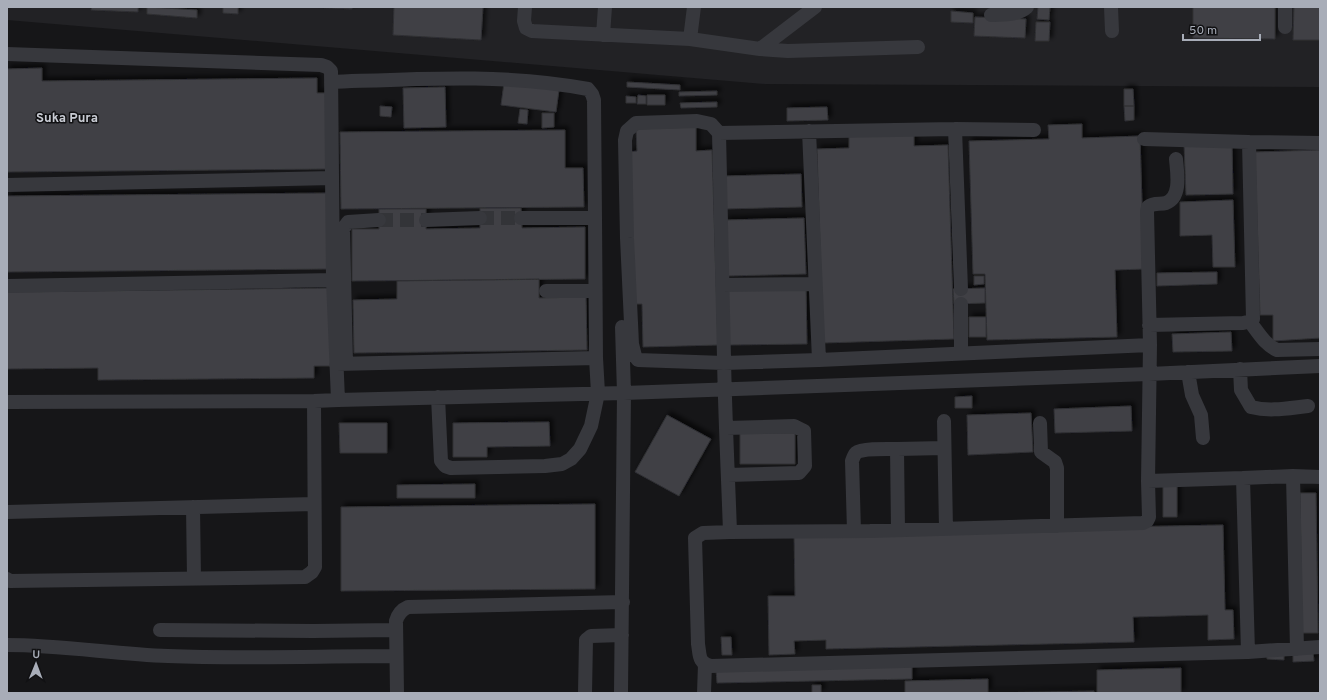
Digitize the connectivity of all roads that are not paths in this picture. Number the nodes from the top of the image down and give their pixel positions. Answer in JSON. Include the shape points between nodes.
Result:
{"nodes":[{"id":1,"x":525,"y":7,"type":"edge"},
{"id":2,"x":605,"y":7,"type":"edge"},
{"id":3,"x":694,"y":7,"type":"edge"},
{"id":4,"x":815,"y":7,"type":"edge"},
{"id":5,"x":1026,"y":7,"type":"edge"},
{"id":6,"x":1111,"y":7,"type":"edge"},
{"id":7,"x":1285,"y":7,"type":"edge"},
{"id":8,"x":991,"y":15,"type":"dead end"},
{"id":9,"x":1285,"y":27,"type":"dead end"},
{"id":10,"x":1112,"y":31,"type":"dead end"},
{"id":11,"x":603,"y":35,"type":"junction"},
{"id":12,"x":690,"y":39,"type":"junction"},
{"id":13,"x":918,"y":47,"type":"dead end"},
{"id":14,"x":760,"y":49,"type":"junction"},
{"id":15,"x":7,"y":54,"type":"edge"},
{"id":16,"x":331,"y":82,"type":"junction"},
{"id":17,"x":955,"y":128,"type":"junction"},
{"id":18,"x":1034,"y":130,"type":"dead end"},
{"id":19,"x":809,"y":131,"type":"junction"},
{"id":20,"x":719,"y":133,"type":"junction"},
{"id":21,"x":1144,"y":139,"type":"dead end"},
{"id":22,"x":1249,"y":142,"type":"junction"},
{"id":23,"x":1320,"y":143,"type":"edge"},
{"id":24,"x":1176,"y":159,"type":"dead end"},
{"id":25,"x":617,"y":164,"type":"dead end"},
{"id":26,"x":332,"y":178,"type":"junction"},
{"id":27,"x":7,"y":185,"type":"edge"},
{"id":28,"x":480,"y":218,"type":"tunnel mouth"},
{"id":29,"x":521,"y":218,"type":"tunnel mouth"},
{"id":30,"x":595,"y":218,"type":"junction"},
{"id":31,"x":379,"y":220,"type":"tunnel mouth"},
{"id":32,"x":426,"y":220,"type":"tunnel mouth"},
{"id":33,"x":333,"y":280,"type":"junction"},
{"id":34,"x":815,"y":284,"type":"junction"},
{"id":35,"x":722,"y":285,"type":"junction"},
{"id":36,"x":7,"y":286,"type":"edge"},
{"id":37,"x":961,"y":289,"type":"dead end"},
{"id":38,"x":546,"y":291,"type":"dead end"},
{"id":39,"x":595,"y":291,"type":"junction"},
{"id":40,"x":961,"y":304,"type":"dead end"},
{"id":41,"x":1250,"y":322,"type":"junction"},
{"id":42,"x":1149,"y":325,"type":"junction"},
{"id":43,"x":1150,"y":345,"type":"junction"},
{"id":44,"x":1320,"y":348,"type":"edge"},
{"id":45,"x":961,"y":353,"type":"junction"},
{"id":46,"x":596,"y":358,"type":"junction"},
{"id":47,"x":819,"y":360,"type":"junction"},
{"id":48,"x":341,"y":363,"type":"junction"},
{"id":49,"x":724,"y":363,"type":"junction"},
{"id":50,"x":1320,"y":366,"type":"edge"},
{"id":51,"x":1240,"y":369,"type":"junction"},
{"id":52,"x":1188,"y":372,"type":"junction"},
{"id":53,"x":1149,"y":374,"type":"junction"},
{"id":54,"x":725,"y":389,"type":"junction"},
{"id":55,"x":598,"y":393,"type":"junction"},
{"id":56,"x":624,"y":393,"type":"junction"},
{"id":57,"x":438,"y":397,"type":"junction"},
{"id":58,"x":338,"y":400,"type":"junction"},
{"id":59,"x":7,"y":402,"type":"edge"},
{"id":60,"x":314,"y":402,"type":"junction"},
{"id":61,"x":1308,"y":406,"type":"dead end"},
{"id":62,"x":944,"y":421,"type":"dead end"},
{"id":63,"x":1040,"y":423,"type":"dead end"},
{"id":64,"x":726,"y":428,"type":"junction"},
{"id":65,"x":1203,"y":438,"type":"dead end"},
{"id":66,"x":944,"y":448,"type":"junction"},
{"id":67,"x":898,"y":449,"type":"junction"},
{"id":68,"x":728,"y":475,"type":"junction"},
{"id":69,"x":1293,"y":476,"type":"junction"},
{"id":70,"x":1320,"y":477,"type":"edge"},
{"id":71,"x":1242,"y":478,"type":"junction"},
{"id":72,"x":1148,"y":481,"type":"junction"},
{"id":73,"x":314,"y":504,"type":"junction"},
{"id":74,"x":194,"y":507,"type":"junction"},
{"id":75,"x":7,"y":512,"type":"edge"},
{"id":76,"x":1057,"y":526,"type":"junction"},
{"id":77,"x":946,"y":529,"type":"junction"},
{"id":78,"x":898,"y":530,"type":"junction"},
{"id":79,"x":854,"y":531,"type":"junction"},
{"id":80,"x":730,"y":532,"type":"junction"},
{"id":81,"x":194,"y":578,"type":"junction"},
{"id":82,"x":7,"y":579,"type":"edge"},
{"id":83,"x":623,"y":602,"type":"junction"},
{"id":84,"x":160,"y":630,"type":"dead end"},
{"id":85,"x":396,"y":630,"type":"junction"},
{"id":86,"x":622,"y":635,"type":"junction"},
{"id":87,"x":7,"y":644,"type":"edge"},
{"id":88,"x":1320,"y":648,"type":"edge"},
{"id":89,"x":1297,"y":649,"type":"junction"},
{"id":90,"x":1248,"y":652,"type":"junction"},
{"id":91,"x":396,"y":656,"type":"junction"},
{"id":92,"x":705,"y":664,"type":"junction"},
{"id":93,"x":397,"y":693,"type":"edge"},
{"id":94,"x":585,"y":693,"type":"edge"},
{"id":95,"x":621,"y":693,"type":"edge"},
{"id":96,"x":704,"y":693,"type":"edge"}],
"edges":[{"from":1,"to":11,"type":"lane","via":[[526,28],[532,31]]},
{"from":2,"to":11,"type":"lane"},
{"from":3,"to":12,"type":"lane"},
{"from":4,"to":14,"type":"lane"},
{"from":5,"to":8,"type":"lane","via":[[1022,12]]},
{"from":6,"to":10,"type":"lane"},
{"from":7,"to":9,"type":"lane"},
{"from":11,"to":12,"type":"lane"},
{"from":12,"to":14,"type":"lane"},
{"from":13,"to":14,"type":"lane","via":[[788,51]]},
{"from":15,"to":16,"type":"lane","via":[[321,65],[331,71]]},
{"from":16,"to":26,"type":"lane"},
{"from":16,"to":30,"type":"lane","via":[[492,79],[557,83],[588,89],[594,100]]},
{"from":17,"to":18,"type":"lane"},
{"from":17,"to":19,"type":"lane"},
{"from":17,"to":37,"type":"lane"},
{"from":19,"to":20,"type":"lane"},
{"from":19,"to":34,"type":"lane"},
{"from":20,"to":35,"type":"lane"},
{"from":20,"to":49,"type":"lane","via":[[711,124],[697,122],[636,124],[627,131],[626,170],[634,356],[645,361]]},
{"from":21,"to":22,"type":"lane"},
{"from":22,"to":23,"type":"lane"},
{"from":22,"to":41,"type":"lane","via":[[1253,319]]},
{"from":24,"to":42,"type":"lane","via":[[1177,190],[1174,197],[1168,202],[1150,205],[1147,211]]},
{"from":25,"to":56,"type":"lane"},
{"from":26,"to":27,"type":"lane"},
{"from":26,"to":33,"type":"lane"},
{"from":28,"to":32,"type":"lane"},
{"from":29,"to":30,"type":"lane"},
{"from":30,"to":39,"type":"lane"},
{"from":31,"to":48,"type":"lane","via":[[348,222],[343,229]]},
{"from":33,"to":36,"type":"lane"},
{"from":33,"to":48,"type":"lane"},
{"from":34,"to":35,"type":"lane"},
{"from":34,"to":47,"type":"lane"},
{"from":35,"to":49,"type":"lane"},
{"from":38,"to":39,"type":"lane"},
{"from":39,"to":46,"type":"lane"},
{"from":40,"to":45,"type":"lane"},
{"from":41,"to":42,"type":"lane"},
{"from":41,"to":44,"type":"lane","via":[[1266,343],[1277,350]]},
{"from":42,"to":43,"type":"lane"},
{"from":43,"to":45,"type":"lane"},
{"from":43,"to":53,"type":"lane"},
{"from":45,"to":47,"type":"lane"},
{"from":46,"to":48,"type":"lane"},
{"from":46,"to":55,"type":"lane"},
{"from":47,"to":49,"type":"lane"},
{"from":48,"to":58,"type":"lane"},
{"from":49,"to":54,"type":"lane"},
{"from":50,"to":51,"type":"lane"},
{"from":51,"to":52,"type":"lane"},
{"from":51,"to":61,"type":"lane","via":[[1241,390],[1251,407],[1283,409]]},
{"from":52,"to":53,"type":"lane"},
{"from":52,"to":65,"type":"lane","via":[[1192,395],[1201,415]]},
{"from":53,"to":54,"type":"lane"},
{"from":53,"to":72,"type":"lane"},
{"from":54,"to":56,"type":"lane"},
{"from":54,"to":64,"type":"lane"},
{"from":55,"to":56,"type":"lane"},
{"from":55,"to":57,"type":"lane"},
{"from":55,"to":57,"type":"lane","via":[[591,426],[580,449],[562,464],[538,466],[445,466],[440,456]]},
{"from":56,"to":83,"type":"lane"},
{"from":57,"to":58,"type":"lane"},
{"from":58,"to":60,"type":"lane"},
{"from":59,"to":60,"type":"lane"},
{"from":60,"to":73,"type":"lane"},
{"from":62,"to":66,"type":"lane"},
{"from":63,"to":76,"type":"lane","via":[[1041,452],[1055,462],[1057,468]]},
{"from":64,"to":68,"type":"lane"},
{"from":64,"to":68,"type":"lane","via":[[794,426],[804,431],[805,466],[799,473]]},
{"from":66,"to":67,"type":"lane"},
{"from":66,"to":77,"type":"lane"},
{"from":67,"to":78,"type":"lane"},
{"from":67,"to":79,"type":"lane","via":[[858,451],[855,454],[852,462]]},
{"from":68,"to":80,"type":"lane"},
{"from":69,"to":70,"type":"lane"},
{"from":69,"to":71,"type":"lane"},
{"from":69,"to":89,"type":"lane"},
{"from":71,"to":72,"type":"lane"},
{"from":71,"to":90,"type":"lane"},
{"from":72,"to":76,"type":"lane","via":[[1149,517],[1143,524]]},
{"from":73,"to":74,"type":"lane"},
{"from":73,"to":81,"type":"lane","via":[[315,567],[305,577]]},
{"from":74,"to":75,"type":"lane"},
{"from":74,"to":81,"type":"lane"},
{"from":76,"to":77,"type":"lane"},
{"from":77,"to":78,"type":"lane"},
{"from":78,"to":79,"type":"lane"},
{"from":79,"to":80,"type":"lane"},
{"from":80,"to":92,"type":"lane","via":[[703,533],[695,538],[698,644],[700,656]]},
{"from":81,"to":82,"type":"lane","via":[[10,581]]},
{"from":83,"to":85,"type":"lane","via":[[408,607],[402,609],[398,615]]},
{"from":83,"to":86,"type":"lane"},
{"from":84,"to":85,"type":"lane"},
{"from":85,"to":91,"type":"lane"},
{"from":86,"to":94,"type":"lane","via":[[591,636],[586,640]]},
{"from":86,"to":95,"type":"lane"},
{"from":87,"to":91,"type":"lane","via":[[169,656]]},
{"from":88,"to":89,"type":"lane"},
{"from":89,"to":90,"type":"lane"},
{"from":90,"to":92,"type":"lane","via":[[719,666]]},
{"from":91,"to":93,"type":"lane"},
{"from":92,"to":96,"type":"lane"}]}
